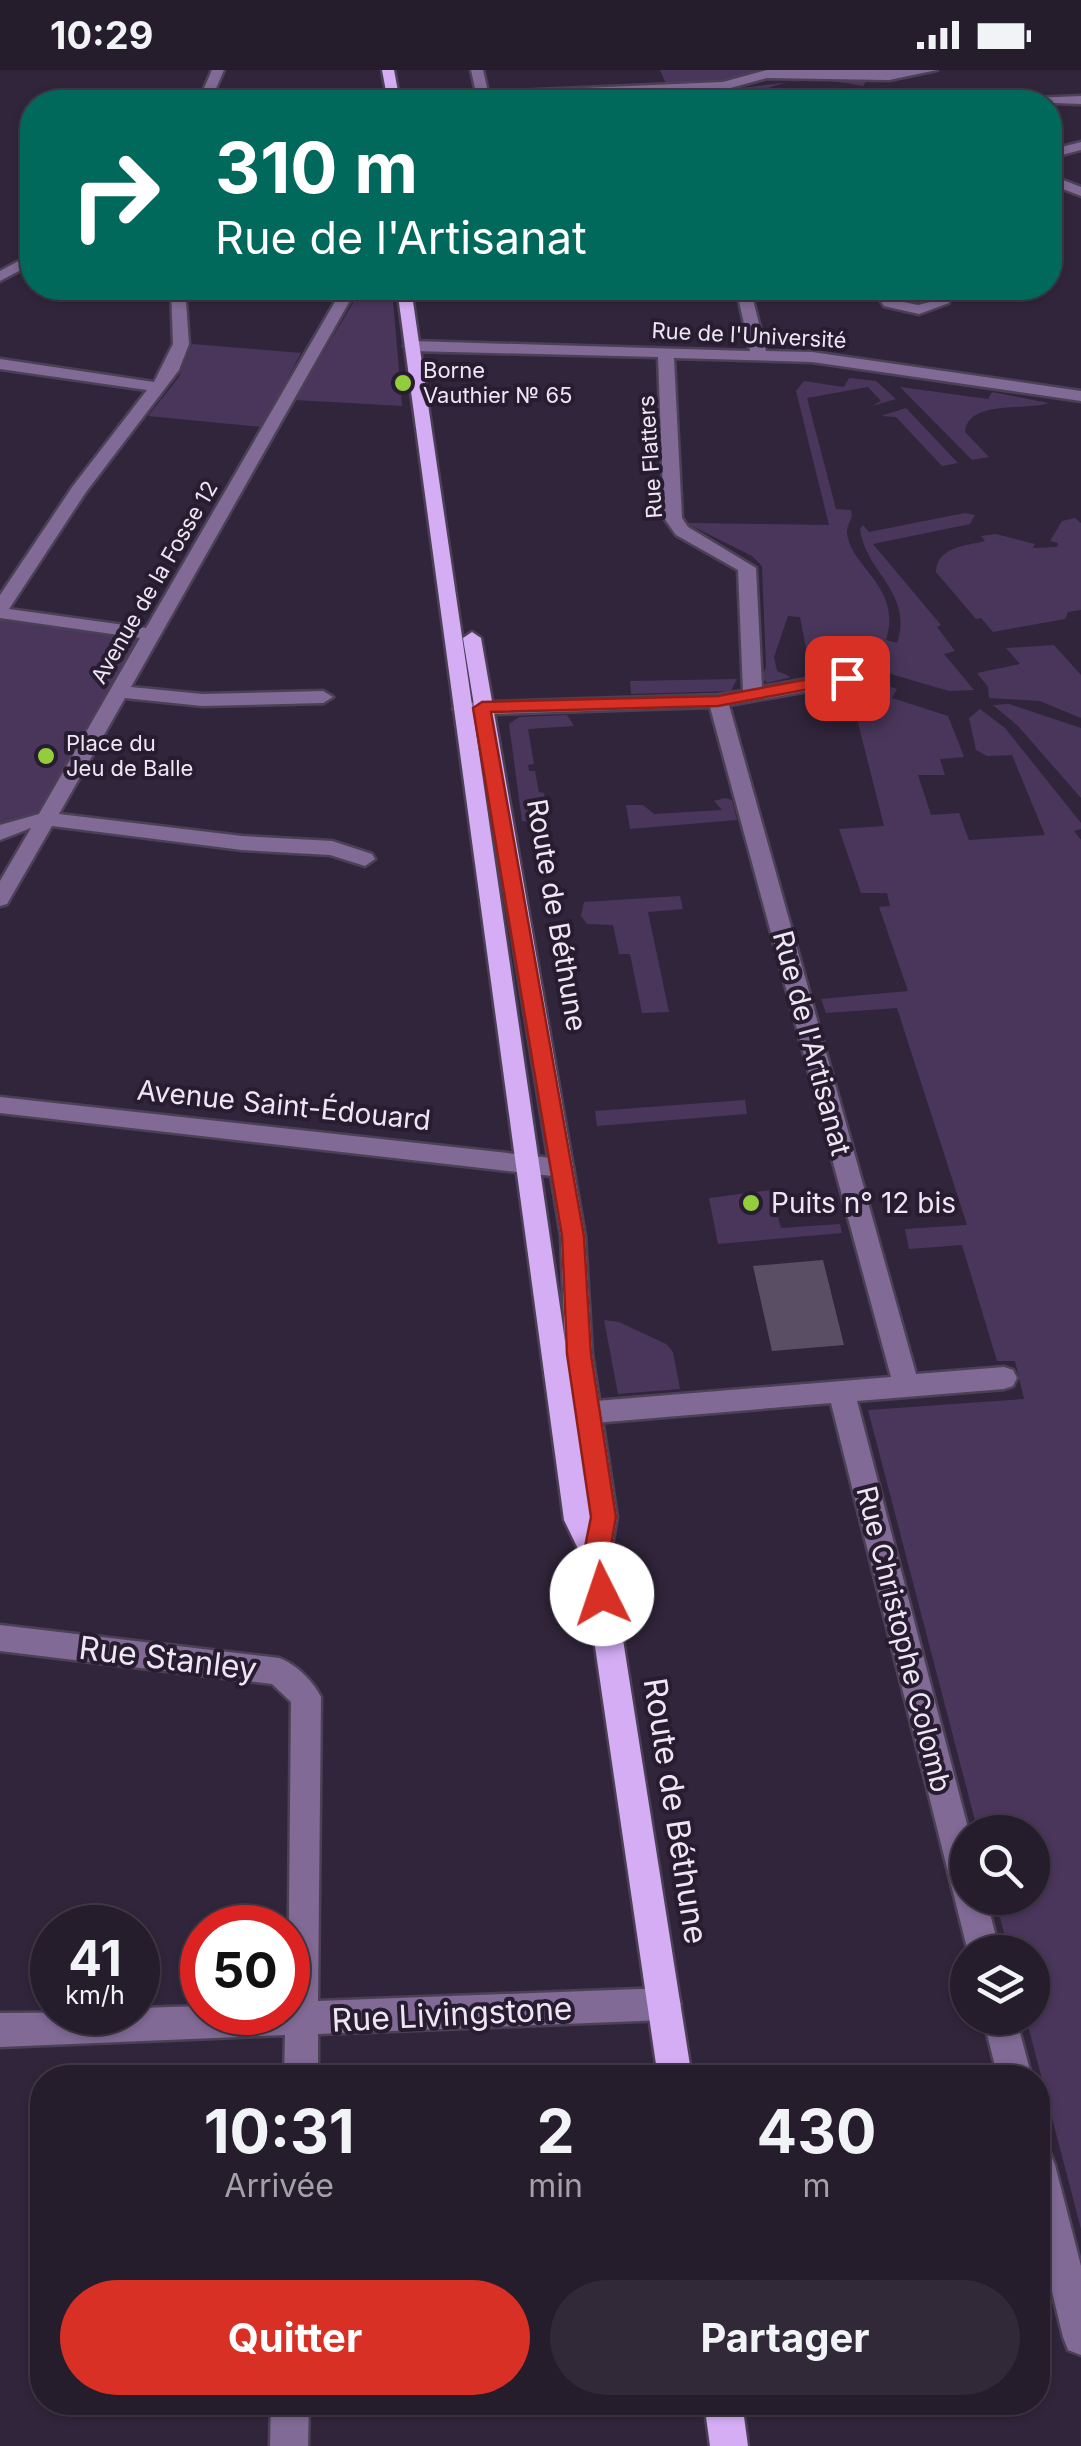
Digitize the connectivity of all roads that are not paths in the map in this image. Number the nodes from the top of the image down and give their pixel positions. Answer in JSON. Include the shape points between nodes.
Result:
{"nodes":[{"id":1,"x":654,"y":70,"type":"edge"},
{"id":2,"x":932,"y":70,"type":"edge"},
{"id":3,"x":767,"y":72,"type":"edge"},
{"id":4,"x":662,"y":89,"type":"junction"},
{"id":5,"x":631,"y":90,"type":"edge"},
{"id":6,"x":668,"y":90,"type":"edge"},
{"id":7,"x":716,"y":90,"type":"edge"},
{"id":8,"x":178,"y":300,"type":"edge"},
{"id":9,"x":343,"y":300,"type":"edge"},
{"id":10,"x":407,"y":300,"type":"edge"},
{"id":11,"x":420,"y":300,"type":"edge"},
{"id":12,"x":746,"y":300,"type":"edge"},
{"id":13,"x":888,"y":300,"type":"edge"},
{"id":14,"x":942,"y":300,"type":"edge"},
{"id":15,"x":420,"y":345,"type":"junction"},
{"id":16,"x":666,"y":353,"type":"junction"},
{"id":17,"x":758,"y":355,"type":"junction"},
{"id":18,"x":0,"y":364,"type":"edge"},
{"id":19,"x":158,"y":387,"type":"junction"},
{"id":20,"x":1081,"y":396,"type":"edge"},
{"id":21,"x":0,"y":611,"type":"edge"},
{"id":22,"x":153,"y":634,"type":"junction"},
{"id":23,"x":847,"y":678,"type":"dead end"},
{"id":24,"x":121,"y":692,"type":"junction"},
{"id":25,"x":323,"y":697,"type":"dead end"},
{"id":26,"x":753,"y":697,"type":"junction"},
{"id":27,"x":718,"y":701,"type":"junction"},
{"id":28,"x":472,"y":708,"type":"junction"},
{"id":29,"x":47,"y":819,"type":"junction"},
{"id":30,"x":0,"y":832,"type":"edge"},
{"id":31,"x":365,"y":858,"type":"dead end"},
{"id":32,"x":0,"y":900,"type":"edge"},
{"id":33,"x":0,"y":1105,"type":"edge"},
{"id":34,"x":528,"y":1163,"type":"junction"},
{"id":35,"x":561,"y":1168,"type":"junction"},
{"id":36,"x":1004,"y":1378,"type":"dead end"},
{"id":37,"x":906,"y":1385,"type":"junction"},
{"id":38,"x":841,"y":1390,"type":"junction"},
{"id":39,"x":576,"y":1414,"type":"junction"},
{"id":40,"x":0,"y":1638,"type":"edge"},
{"id":41,"x":950,"y":1817,"type":"edge"},
{"id":42,"x":303,"y":1905,"type":"edge"},
{"id":43,"x":665,"y":2004,"type":"junction"},
{"id":44,"x":310,"y":2021,"type":"edge"},
{"id":45,"x":180,"y":2025,"type":"edge"},
{"id":46,"x":0,"y":2030,"type":"edge"},
{"id":47,"x":302,"y":2035,"type":"edge"},
{"id":48,"x":1004,"y":2035,"type":"edge"},
{"id":49,"x":301,"y":2065,"type":"edge"},
{"id":50,"x":673,"y":2065,"type":"edge"},
{"id":51,"x":1012,"y":2065,"type":"edge"},
{"id":52,"x":1050,"y":2213,"type":"edge"},
{"id":53,"x":1081,"y":2337,"type":"edge"},
{"id":54,"x":289,"y":2415,"type":"edge"},
{"id":55,"x":725,"y":2415,"type":"edge"},
{"id":56,"x":288,"y":2446,"type":"edge"},
{"id":57,"x":729,"y":2446,"type":"edge"}],
"edges":[{"from":1,"to":4,"type":"street"},
{"from":2,"to":3,"type":"street","via":[[889,76]]},
{"from":3,"to":7,"type":"street"},
{"from":4,"to":5,"type":"street"},
{"from":4,"to":6,"type":"street"},
{"from":8,"to":19,"type":"street","via":[[177,358]]},
{"from":9,"to":22,"type":"street","name":"Avenue de la Fosse 12"},
{"from":10,"to":15,"type":"main road","name":"Route de Béthune"},
{"from":11,"to":15,"type":"main road","name":"Route de Béthune"},
{"from":12,"to":17,"type":"street"},
{"from":13,"to":14,"type":"street","via":[[919,310]]},
{"from":15,"to":16,"type":"street","name":"Rue de l'Université"},
{"from":15,"to":28,"type":"main road","name":"Route de Béthune"},
{"from":16,"to":17,"type":"street","name":"Rue de l'Université"},
{"from":16,"to":26,"type":"street","name":"Rue Flatters","via":[[673,518],[682,531],[747,568]]},
{"from":17,"to":20,"type":"street","name":"Rue de l'Université","via":[[833,359]]},
{"from":18,"to":19,"type":"street"},
{"from":19,"to":21,"type":"street","via":[[79,490]]},
{"from":21,"to":22,"type":"street"},
{"from":22,"to":24,"type":"street","name":"Avenue de la Fosse 12"},
{"from":23,"to":26,"type":"street"},
{"from":24,"to":25,"type":"street","via":[[202,700]]},
{"from":24,"to":29,"type":"street","name":"Avenue de la Fosse 12"},
{"from":26,"to":27,"type":"street"},
{"from":27,"to":28,"type":"street"},
{"from":27,"to":37,"type":"street","name":"Rue de l'Artisanat"},
{"from":28,"to":34,"type":"main road","name":"Route de Béthune"},
{"from":28,"to":35,"type":"main road","name":"Route de Béthune"},
{"from":29,"to":30,"type":"street"},
{"from":29,"to":31,"type":"street","via":[[332,848]]},
{"from":29,"to":32,"type":"street","name":"Avenue de la Fosse 12"},
{"from":33,"to":34,"type":"street","name":"Avenue Saint-Édouard"},
{"from":34,"to":35,"type":"street","name":"Avenue Saint-Édouard"},
{"from":34,"to":39,"type":"main road","name":"Route de Béthune"},
{"from":35,"to":39,"type":"main road","name":"Route de Béthune","via":[[573,1236]]},
{"from":36,"to":37,"type":"street"},
{"from":37,"to":38,"type":"street"},
{"from":38,"to":39,"type":"street"},
{"from":38,"to":41,"type":"street","name":"Rue Christophe Colomb"},
{"from":39,"to":43,"type":"main road","name":"Route de Béthune","via":[[578,1520],[596,1557]]},
{"from":40,"to":42,"type":"street","name":"Rue Stanley","via":[[278,1671],[306,1697]]},
{"from":43,"to":44,"type":"street","name":"Rue Livingstone"},
{"from":43,"to":50,"type":"main road","name":"Route de Béthune"},
{"from":45,"to":46,"type":"street","name":"Rue Livingstone"},
{"from":47,"to":49,"type":"street","name":"Rue Stanley"},
{"from":48,"to":51,"type":"street"},
{"from":52,"to":53,"type":"street"},
{"from":54,"to":56,"type":"street"},
{"from":55,"to":57,"type":"main road"}]}
